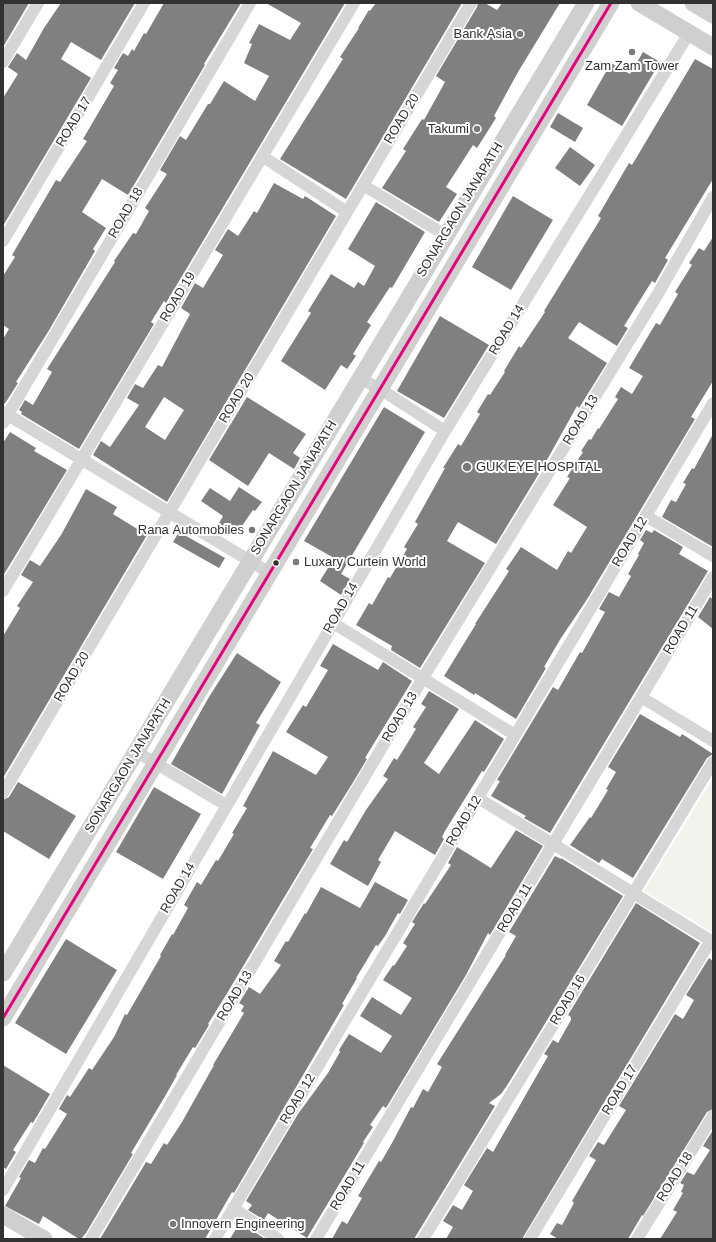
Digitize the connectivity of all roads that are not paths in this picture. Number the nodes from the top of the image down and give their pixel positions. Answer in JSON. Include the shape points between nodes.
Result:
{"nodes":[{"id":1,"x":38,"y":3,"type":"edge"},
{"id":2,"x":144,"y":3,"type":"edge"},
{"id":3,"x":250,"y":3,"type":"edge"},
{"id":4,"x":354,"y":3,"type":"edge"},
{"id":5,"x":471,"y":3,"type":"edge"},
{"id":6,"x":586,"y":3,"type":"edge"},
{"id":7,"x":610,"y":3,"type":"edge"},
{"id":8,"x":639,"y":3,"type":"edge"},
{"id":9,"x":693,"y":3,"type":"edge"},
{"id":10,"x":713,"y":15,"type":"edge"},
{"id":11,"x":689,"y":33,"type":"junction"},
{"id":12,"x":713,"y":47,"type":"edge"},
{"id":13,"x":3,"y":62,"type":"edge"},
{"id":14,"x":262,"y":156,"type":"junction"},
{"id":15,"x":363,"y":185,"type":"junction"},
{"id":16,"x":713,"y":197,"type":"edge"},
{"id":17,"x":347,"y":212,"type":"junction"},
{"id":18,"x":445,"y":235,"type":"junction"},
{"id":19,"x":3,"y":241,"type":"edge"},
{"id":20,"x":360,"y":378,"type":"junction"},
{"id":21,"x":380,"y":389,"type":"junction"},
{"id":22,"x":713,"y":403,"type":"edge"},
{"id":23,"x":4,"y":417,"type":"edge"},
{"id":24,"x":445,"y":431,"type":"junction"},
{"id":25,"x":82,"y":459,"type":"junction"},
{"id":26,"x":170,"y":512,"type":"junction"},
{"id":27,"x":646,"y":516,"type":"junction"},
{"id":28,"x":713,"y":556,"type":"edge"},
{"id":29,"x":250,"y":561,"type":"junction"},
{"id":30,"x":270,"y":573,"type":"junction"},
{"id":31,"x":713,"y":577,"type":"edge"},
{"id":32,"x":3,"y":591,"type":"edge"},
{"id":33,"x":333,"y":623,"type":"junction"},
{"id":34,"x":423,"y":678,"type":"junction"},
{"id":35,"x":641,"y":697,"type":"junction"},
{"id":36,"x":515,"y":735,"type":"junction"},
{"id":37,"x":713,"y":741,"type":"edge"},
{"id":38,"x":136,"y":752,"type":"junction"},
{"id":39,"x":713,"y":762,"type":"edge"},
{"id":40,"x":155,"y":763,"type":"junction"},
{"id":41,"x":3,"y":793,"type":"edge"},
{"id":42,"x":478,"y":798,"type":"junction"},
{"id":43,"x":226,"y":806,"type":"junction"},
{"id":44,"x":553,"y":844,"type":"junction"},
{"id":45,"x":633,"y":893,"type":"junction"},
{"id":46,"x":712,"y":941,"type":"edge"},
{"id":47,"x":3,"y":973,"type":"edge"},
{"id":48,"x":9,"y":995,"type":"edge"},
{"id":49,"x":3,"y":1018,"type":"edge"},
{"id":50,"x":713,"y":1116,"type":"edge"},
{"id":51,"x":3,"y":1190,"type":"edge"},
{"id":52,"x":233,"y":1208,"type":"junction"},
{"id":53,"x":3,"y":1215,"type":"edge"},
{"id":54,"x":44,"y":1239,"type":"edge"},
{"id":55,"x":92,"y":1239,"type":"edge"},
{"id":56,"x":215,"y":1239,"type":"edge"},
{"id":57,"x":278,"y":1239,"type":"edge"},
{"id":58,"x":316,"y":1239,"type":"edge"},
{"id":59,"x":423,"y":1239,"type":"edge"},
{"id":60,"x":530,"y":1239,"type":"edge"},
{"id":61,"x":637,"y":1239,"type":"edge"}],
"edges":[{"from":1,"to":13,"type":"street"},
{"from":2,"to":19,"type":"street","name":"ROAD 17"},
{"from":3,"to":23,"type":"street","name":"ROAD 18"},
{"from":4,"to":14,"type":"street","name":"ROAD 19"},
{"from":5,"to":15,"type":"street","name":"ROAD 20"},
{"from":6,"to":18,"type":"main road","name":"SONARGAON JANAPATH"},
{"from":7,"to":21,"type":"main road","name":"SONARGAON JANAPATH"},
{"from":8,"to":11,"type":"main road"},
{"from":9,"to":10,"type":"main road"},
{"from":11,"to":12,"type":"main road"},
{"from":11,"to":24,"type":"street","name":"ROAD 14"},
{"from":14,"to":17,"type":"street"},
{"from":14,"to":25,"type":"street","name":"ROAD 19"},
{"from":15,"to":17,"type":"street","name":"ROAD 20"},
{"from":15,"to":18,"type":"street"},
{"from":16,"to":34,"type":"street","name":"ROAD 13","via":[[659,292]]},
{"from":17,"to":26,"type":"street","name":"ROAD 20"},
{"from":18,"to":20,"type":"main road","name":"SONARGAON JANAPATH"},
{"from":20,"to":21,"type":"street"},
{"from":20,"to":29,"type":"main road","name":"SONARGAON JANAPATH"},
{"from":21,"to":24,"type":"street"},
{"from":21,"to":30,"type":"main road","name":"SONARGAON JANAPATH"},
{"from":22,"to":27,"type":"street","name":"ROAD 12"},
{"from":23,"to":25,"type":"street"},
{"from":24,"to":33,"type":"street","name":"ROAD 14"},
{"from":25,"to":26,"type":"street"},
{"from":25,"to":32,"type":"street","name":"ROAD 19"},
{"from":26,"to":29,"type":"street"},
{"from":26,"to":41,"type":"street","name":"ROAD 20"},
{"from":27,"to":28,"type":"street"},
{"from":27,"to":36,"type":"street","name":"ROAD 12"},
{"from":29,"to":30,"type":"street"},
{"from":29,"to":38,"type":"main road","name":"SONARGAON JANAPATH"},
{"from":30,"to":40,"type":"main road","name":"SONARGAON JANAPATH"},
{"from":31,"to":35,"type":"street","name":"ROAD 11"},
{"from":33,"to":34,"type":"street"},
{"from":33,"to":43,"type":"street","name":"ROAD 14"},
{"from":34,"to":36,"type":"street"},
{"from":34,"to":55,"type":"street","name":"ROAD 13"},
{"from":35,"to":37,"type":"street"},
{"from":35,"to":44,"type":"street","name":"ROAD 11"},
{"from":36,"to":42,"type":"street","name":"ROAD 12"},
{"from":38,"to":40,"type":"street"},
{"from":38,"to":47,"type":"main road","name":"SONARGAON JANAPATH"},
{"from":39,"to":45,"type":"street","name":"ROAD 16"},
{"from":40,"to":43,"type":"street"},
{"from":40,"to":48,"type":"main road","name":"SONARGAON JANAPATH"},
{"from":42,"to":44,"type":"street"},
{"from":42,"to":52,"type":"street","name":"ROAD 12"},
{"from":43,"to":51,"type":"street","name":"ROAD 14"},
{"from":44,"to":45,"type":"street"},
{"from":44,"to":58,"type":"street","name":"ROAD 11"},
{"from":45,"to":46,"type":"street"},
{"from":45,"to":59,"type":"street","name":"ROAD 16"},
{"from":46,"to":60,"type":"street","name":"ROAD 17"},
{"from":48,"to":49,"type":"main road","name":"SONARGAON JANAPATH"},
{"from":50,"to":61,"type":"street","name":"ROAD 18"},
{"from":52,"to":56,"type":"street","name":"ROAD 12"},
{"from":52,"to":57,"type":"street"},
{"from":53,"to":54,"type":"main road"}]}
